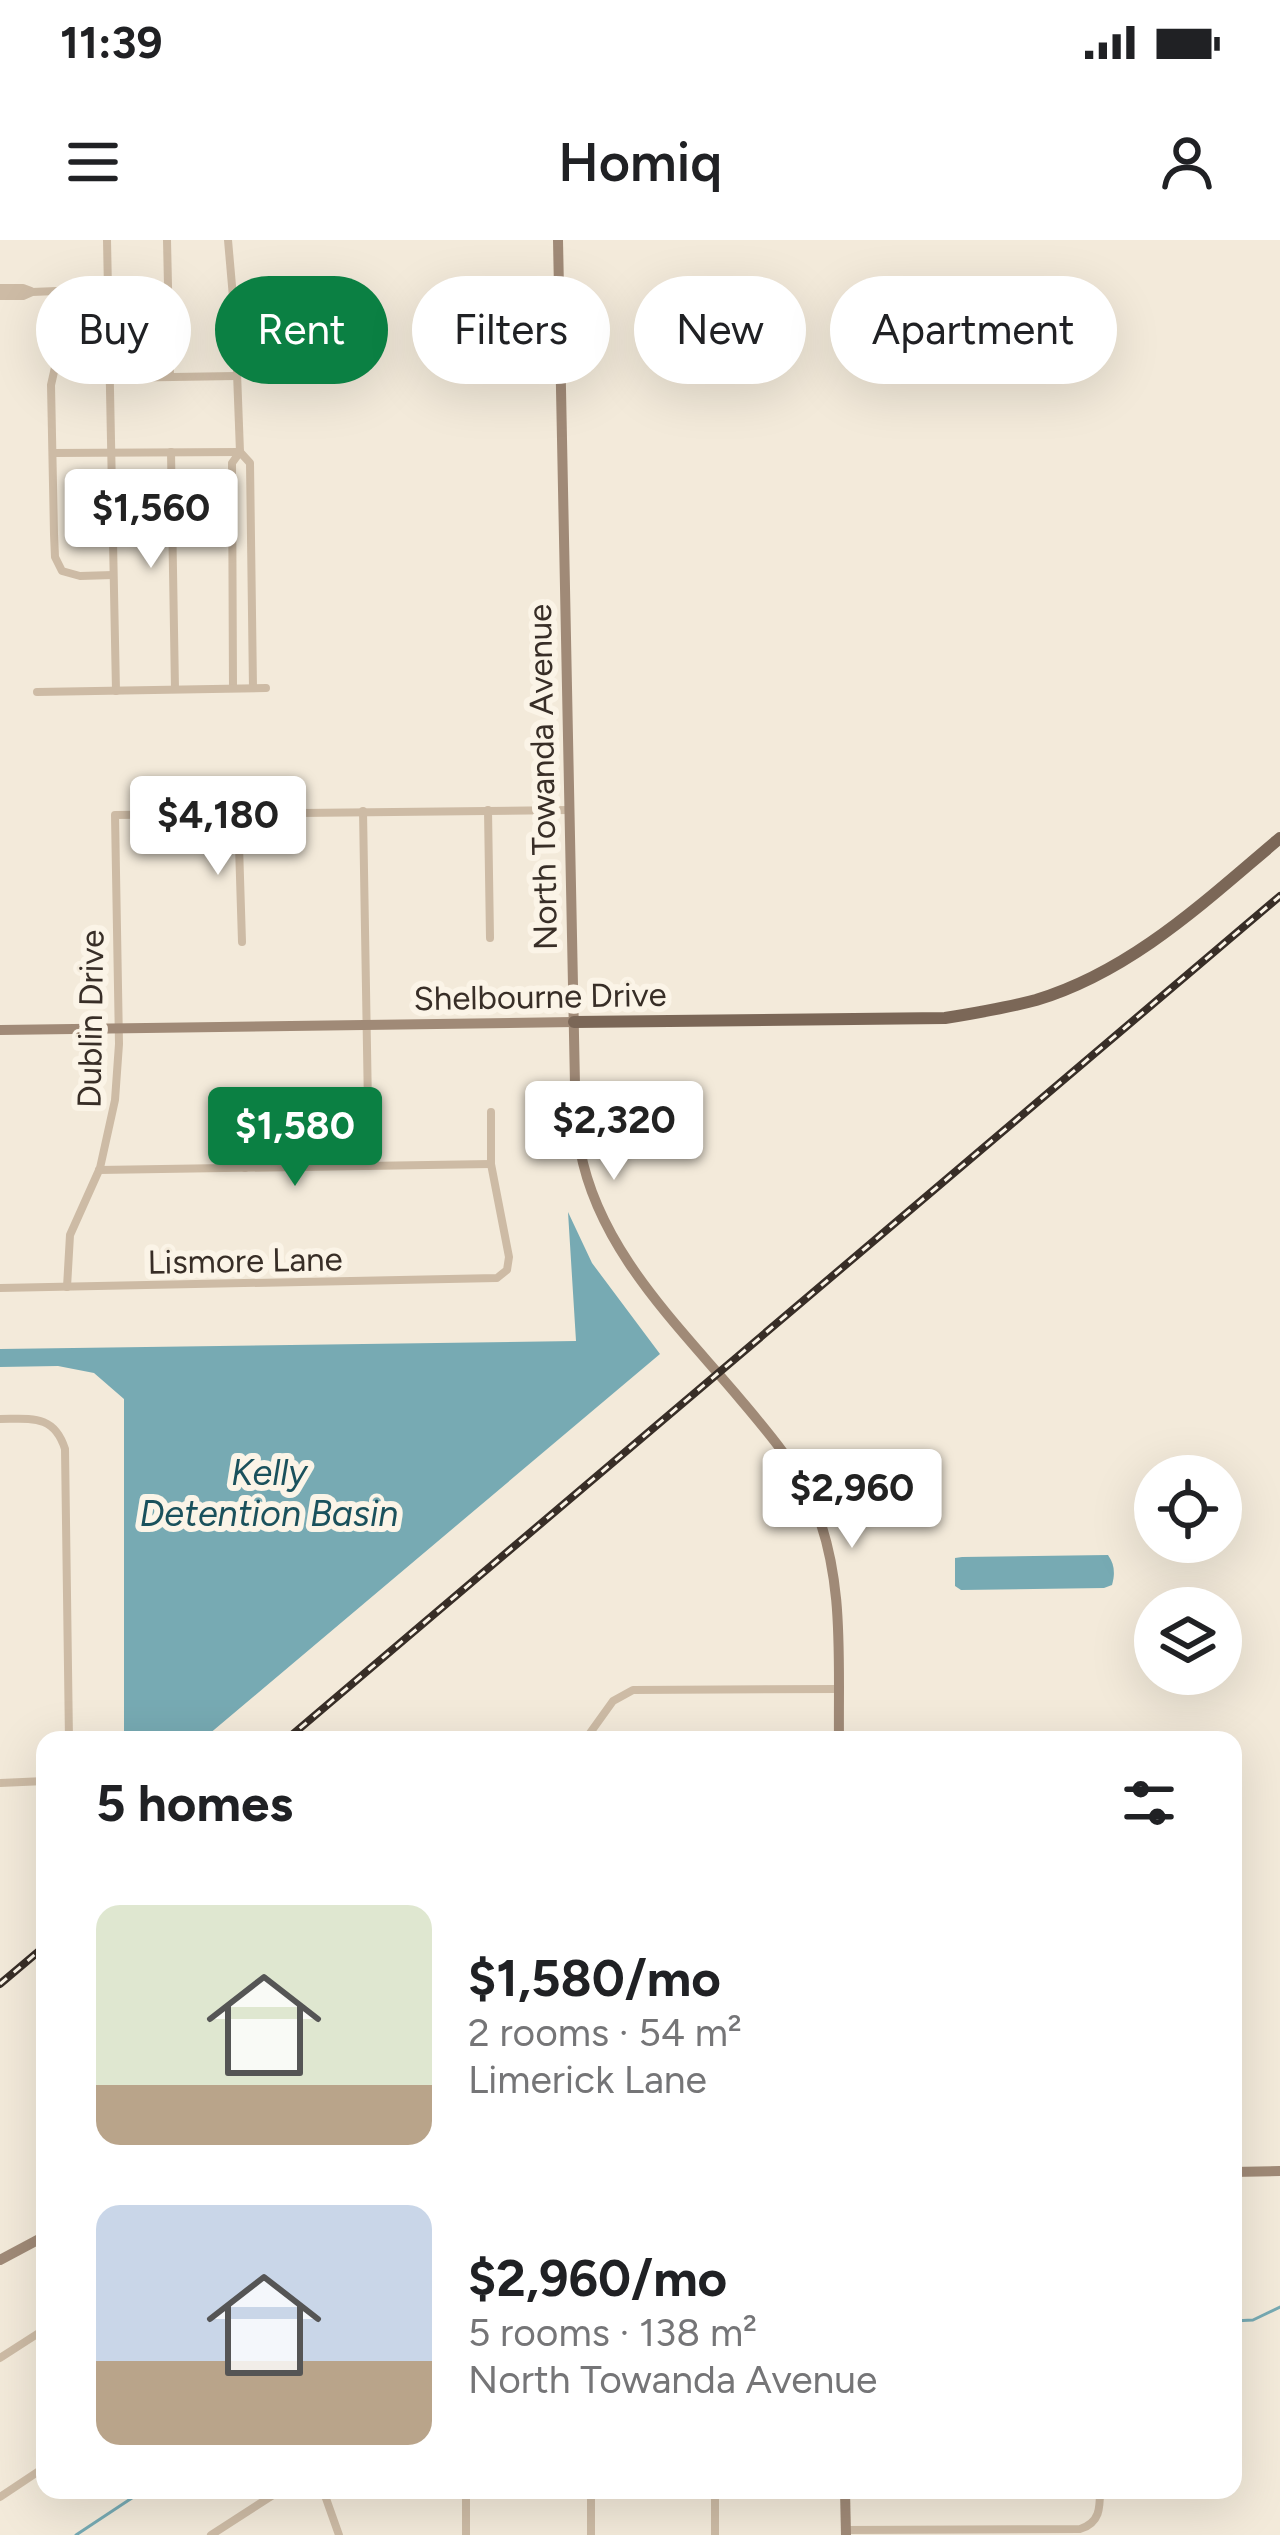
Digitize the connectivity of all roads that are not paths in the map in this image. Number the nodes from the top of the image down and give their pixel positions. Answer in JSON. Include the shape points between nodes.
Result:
{"nodes":[{"id":1,"x":107,"y":240,"type":"edge"},
{"id":2,"x":167,"y":240,"type":"edge"},
{"id":3,"x":228,"y":240,"type":"edge"},
{"id":4,"x":558,"y":240,"type":"edge"},
{"id":5,"x":106,"y":276,"type":"edge"},
{"id":6,"x":168,"y":276,"type":"edge"},
{"id":7,"x":231,"y":276,"type":"edge"},
{"id":8,"x":0,"y":292,"type":"edge"},
{"id":9,"x":36,"y":292,"type":"edge"},
{"id":10,"x":52,"y":384,"type":"edge"},
{"id":11,"x":110,"y":384,"type":"edge"},
{"id":12,"x":236,"y":384,"type":"edge"},
{"id":13,"x":111,"y":452,"type":"junction"},
{"id":14,"x":171,"y":452,"type":"junction"},
{"id":15,"x":240,"y":452,"type":"junction"},
{"id":16,"x":53,"y":453,"type":"junction"},
{"id":17,"x":113,"y":575,"type":"junction"},
{"id":18,"x":233,"y":688,"type":"junction"},
{"id":19,"x":254,"y":688,"type":"junction"},
{"id":20,"x":266,"y":688,"type":"dead end"},
{"id":21,"x":175,"y":689,"type":"junction"},
{"id":22,"x":116,"y":691,"type":"junction"},
{"id":23,"x":37,"y":692,"type":"dead end"},
{"id":24,"x":488,"y":810,"type":"junction"},
{"id":25,"x":570,"y":810,"type":"junction"},
{"id":26,"x":363,"y":811,"type":"junction"},
{"id":27,"x":238,"y":813,"type":"junction"},
{"id":28,"x":1280,"y":838,"type":"edge"},
{"id":29,"x":490,"y":938,"type":"dead end"},
{"id":30,"x":242,"y":942,"type":"dead end"},
{"id":31,"x":574,"y":1022,"type":"junction"},
{"id":32,"x":367,"y":1026,"type":"junction"},
{"id":33,"x":118,"y":1029,"type":"junction"},
{"id":34,"x":0,"y":1030,"type":"edge"},
{"id":35,"x":491,"y":1112,"type":"dead end"},
{"id":36,"x":244,"y":1114,"type":"dead end"},
{"id":37,"x":491,"y":1164,"type":"junction"},
{"id":38,"x":369,"y":1166,"type":"junction"},
{"id":39,"x":245,"y":1168,"type":"junction"},
{"id":40,"x":99,"y":1170,"type":"junction"},
{"id":41,"x":67,"y":1287,"type":"junction"},
{"id":42,"x":0,"y":1288,"type":"edge"},
{"id":43,"x":0,"y":1420,"type":"edge"},
{"id":44,"x":838,"y":1689,"type":"junction"},
{"id":45,"x":69,"y":1731,"type":"edge"},
{"id":46,"x":591,"y":1731,"type":"edge"},
{"id":47,"x":838,"y":1731,"type":"edge"},
{"id":48,"x":36,"y":1781,"type":"edge"},
{"id":49,"x":0,"y":1783,"type":"edge"},
{"id":50,"x":1280,"y":2171,"type":"edge"},
{"id":51,"x":1242,"y":2172,"type":"edge"},
{"id":52,"x":36,"y":2241,"type":"edge"},
{"id":53,"x":0,"y":2260,"type":"edge"},
{"id":54,"x":36,"y":2335,"type":"edge"},
{"id":55,"x":0,"y":2358,"type":"edge"},
{"id":56,"x":36,"y":2473,"type":"edge"},
{"id":57,"x":0,"y":2497,"type":"edge"},
{"id":58,"x":267,"y":2499,"type":"edge"},
{"id":59,"x":326,"y":2499,"type":"edge"},
{"id":60,"x":466,"y":2499,"type":"edge"},
{"id":61,"x":590,"y":2499,"type":"edge"},
{"id":62,"x":715,"y":2499,"type":"edge"},
{"id":63,"x":845,"y":2499,"type":"edge"},
{"id":64,"x":1100,"y":2499,"type":"edge"},
{"id":65,"x":846,"y":2532,"type":"edge"},
{"id":66,"x":211,"y":2535,"type":"edge"},
{"id":67,"x":339,"y":2535,"type":"edge"},
{"id":68,"x":466,"y":2535,"type":"edge"},
{"id":69,"x":590,"y":2535,"type":"edge"},
{"id":70,"x":715,"y":2535,"type":"edge"}],
"edges":[{"from":1,"to":5,"type":"street"},
{"from":2,"to":6,"type":"street"},
{"from":3,"to":7,"type":"street"},
{"from":4,"to":25,"type":"main road","name":"North Towanda Avenue"},
{"from":8,"to":9,"type":"street"},
{"from":10,"to":16,"type":"street"},
{"from":11,"to":13,"type":"street"},
{"from":12,"to":15,"type":"street"},
{"from":13,"to":14,"type":"street"},
{"from":13,"to":16,"type":"street"},
{"from":13,"to":17,"type":"street"},
{"from":14,"to":15,"type":"street"},
{"from":14,"to":21,"type":"street"},
{"from":15,"to":18,"type":"street","via":[[232,463]]},
{"from":15,"to":19,"type":"street","via":[[250,463]]},
{"from":16,"to":17,"type":"street","via":[[55,557],[62,571]]},
{"from":17,"to":22,"type":"street"},
{"from":18,"to":19,"type":"street"},
{"from":18,"to":21,"type":"street"},
{"from":19,"to":20,"type":"street"},
{"from":21,"to":22,"type":"street"},
{"from":22,"to":23,"type":"street"},
{"from":24,"to":25,"type":"street"},
{"from":24,"to":26,"type":"street"},
{"from":24,"to":29,"type":"street"},
{"from":25,"to":31,"type":"main road","name":"North Towanda Avenue"},
{"from":26,"to":27,"type":"street"},
{"from":26,"to":32,"type":"street"},
{"from":27,"to":30,"type":"street"},
{"from":27,"to":33,"type":"street","name":"Dublin Drive","via":[[115,815]]},
{"from":28,"to":31,"type":"main road","name":"Shelbourne Drive","via":[[1138,952],[1040,999],[945,1018]]},
{"from":31,"to":32,"type":"main road","name":"Shelbourne Drive"},
{"from":31,"to":44,"type":"main road","name":"North Towanda Avenue","via":[[577,1127],[593,1195],[629,1264],[802,1480],[836,1588]]},
{"from":32,"to":33,"type":"main road","name":"Shelbourne Drive"},
{"from":32,"to":38,"type":"street"},
{"from":33,"to":34,"type":"main road","name":"Shelbourne Drive"},
{"from":33,"to":40,"type":"street","name":"Dublin Drive","via":[[116,1100]]},
{"from":35,"to":37,"type":"street"},
{"from":36,"to":39,"type":"street"},
{"from":37,"to":38,"type":"street"},
{"from":37,"to":41,"type":"street","name":"Lismore Lane","via":[[509,1263],[490,1280]]},
{"from":38,"to":39,"type":"street"},
{"from":39,"to":40,"type":"street"},
{"from":40,"to":41,"type":"street","name":"Dublin Drive","via":[[70,1234]]},
{"from":41,"to":42,"type":"street","name":"Lismore Lane"},
{"from":43,"to":45,"type":"street","via":[[43,1421],[65,1449]]},
{"from":44,"to":46,"type":"street","via":[[633,1690],[613,1701]]},
{"from":44,"to":47,"type":"main road","name":"North Towanda Avenue"},
{"from":48,"to":49,"type":"street"},
{"from":50,"to":51,"type":"main road"},
{"from":52,"to":53,"type":"main road"},
{"from":54,"to":55,"type":"street"},
{"from":56,"to":57,"type":"street"},
{"from":58,"to":66,"type":"street"},
{"from":59,"to":67,"type":"street"},
{"from":60,"to":68,"type":"street"},
{"from":61,"to":69,"type":"street"},
{"from":62,"to":70,"type":"street"},
{"from":63,"to":65,"type":"main road"},
{"from":64,"to":65,"type":"street","via":[[1093,2522],[1080,2529]]}]}
